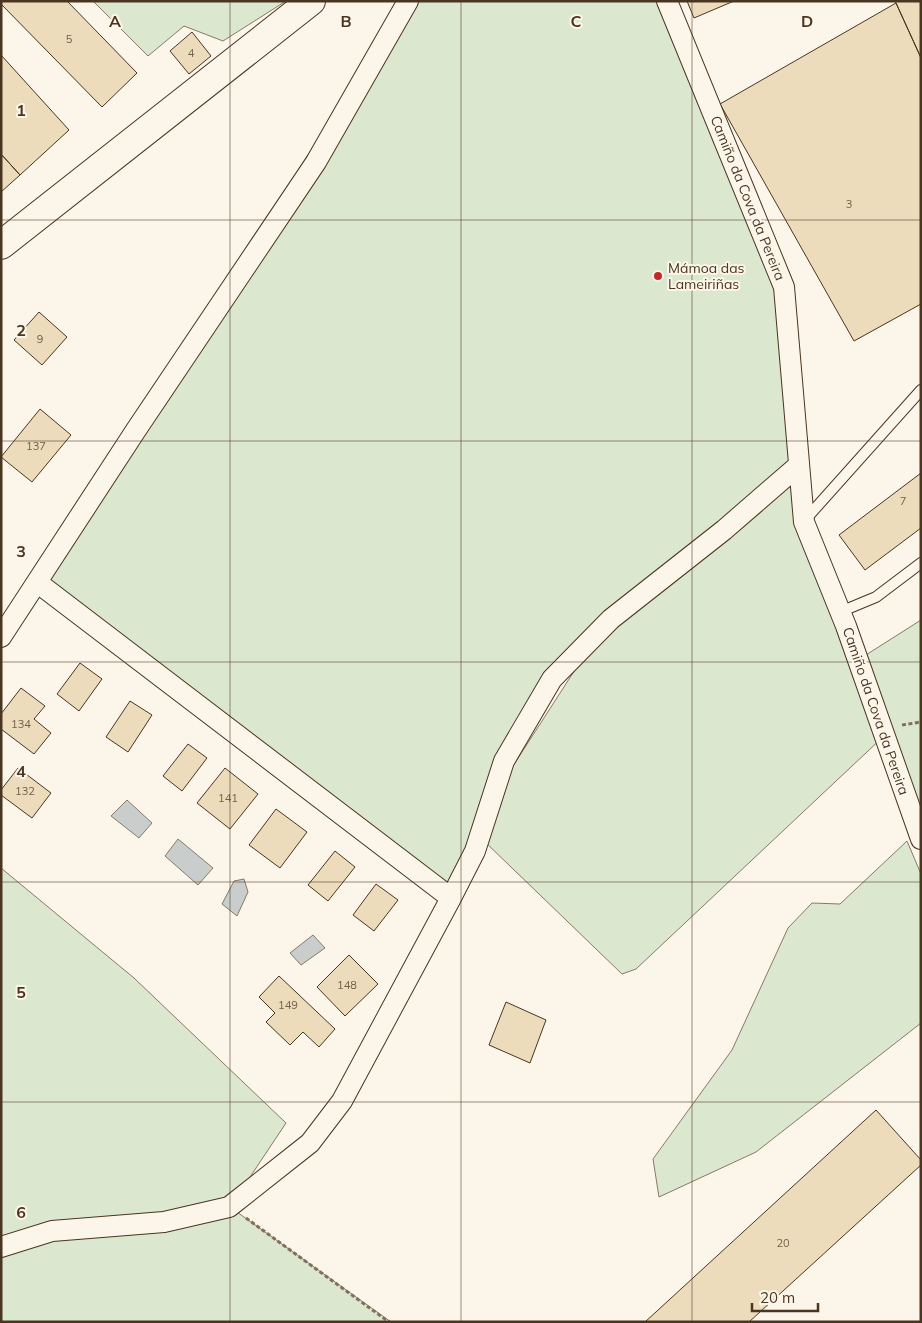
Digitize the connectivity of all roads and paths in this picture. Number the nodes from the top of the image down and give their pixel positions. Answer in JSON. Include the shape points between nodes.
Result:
{"nodes":[{"id":1,"x":311,"y":1,"type":"edge"},
{"id":2,"x":408,"y":1,"type":"edge"},
{"id":3,"x":667,"y":1,"type":"edge"},
{"id":4,"x":1,"y":244,"type":"edge"},
{"id":5,"x":921,"y":390,"type":"edge"},
{"id":6,"x":799,"y":465,"type":"junction"},
{"id":7,"x":804,"y":522,"type":"junction"},
{"id":8,"x":921,"y":563,"type":"edge"},
{"id":9,"x":38,"y":583,"type":"junction"},
{"id":10,"x":840,"y":612,"type":"junction"},
{"id":11,"x":1,"y":637,"type":"edge"},
{"id":12,"x":921,"y":839,"type":"edge"},
{"id":13,"x":451,"y":898,"type":"junction"},
{"id":14,"x":229,"y":1207,"type":"junction"},
{"id":15,"x":1,"y":1247,"type":"edge"},
{"id":16,"x":389,"y":1322,"type":"edge"}],
"edges":[{"from":1,"to":4,"type":"street"},
{"from":2,"to":9,"type":"street","via":[[316,162],[136,430]]},
{"from":3,"to":6,"type":"street","name":"Camiño da Cova da Pereira","via":[[784,287]]},
{"from":5,"to":7,"type":"lane"},
{"from":6,"to":7,"type":"street","name":"Camiño da Cova da Pereira"},
{"from":6,"to":13,"type":"street","via":[[724,530],[611,619],[552,679],[504,761],[475,851]]},
{"from":7,"to":10,"type":"street","name":"Camiño da Cova da Pereira"},
{"from":8,"to":10,"type":"lane","name":"Camiño da Cova da Pereira","via":[[876,597]]},
{"from":9,"to":11,"type":"street"},
{"from":9,"to":13,"type":"street"},
{"from":10,"to":12,"type":"street","name":"Camiño da Cova da Pereira"},
{"from":13,"to":14,"type":"street","via":[[342,1101],[310,1142]]},
{"from":14,"to":15,"type":"street","via":[[164,1222],[52,1231]]},
{"from":14,"to":16,"type":"path"}]}
